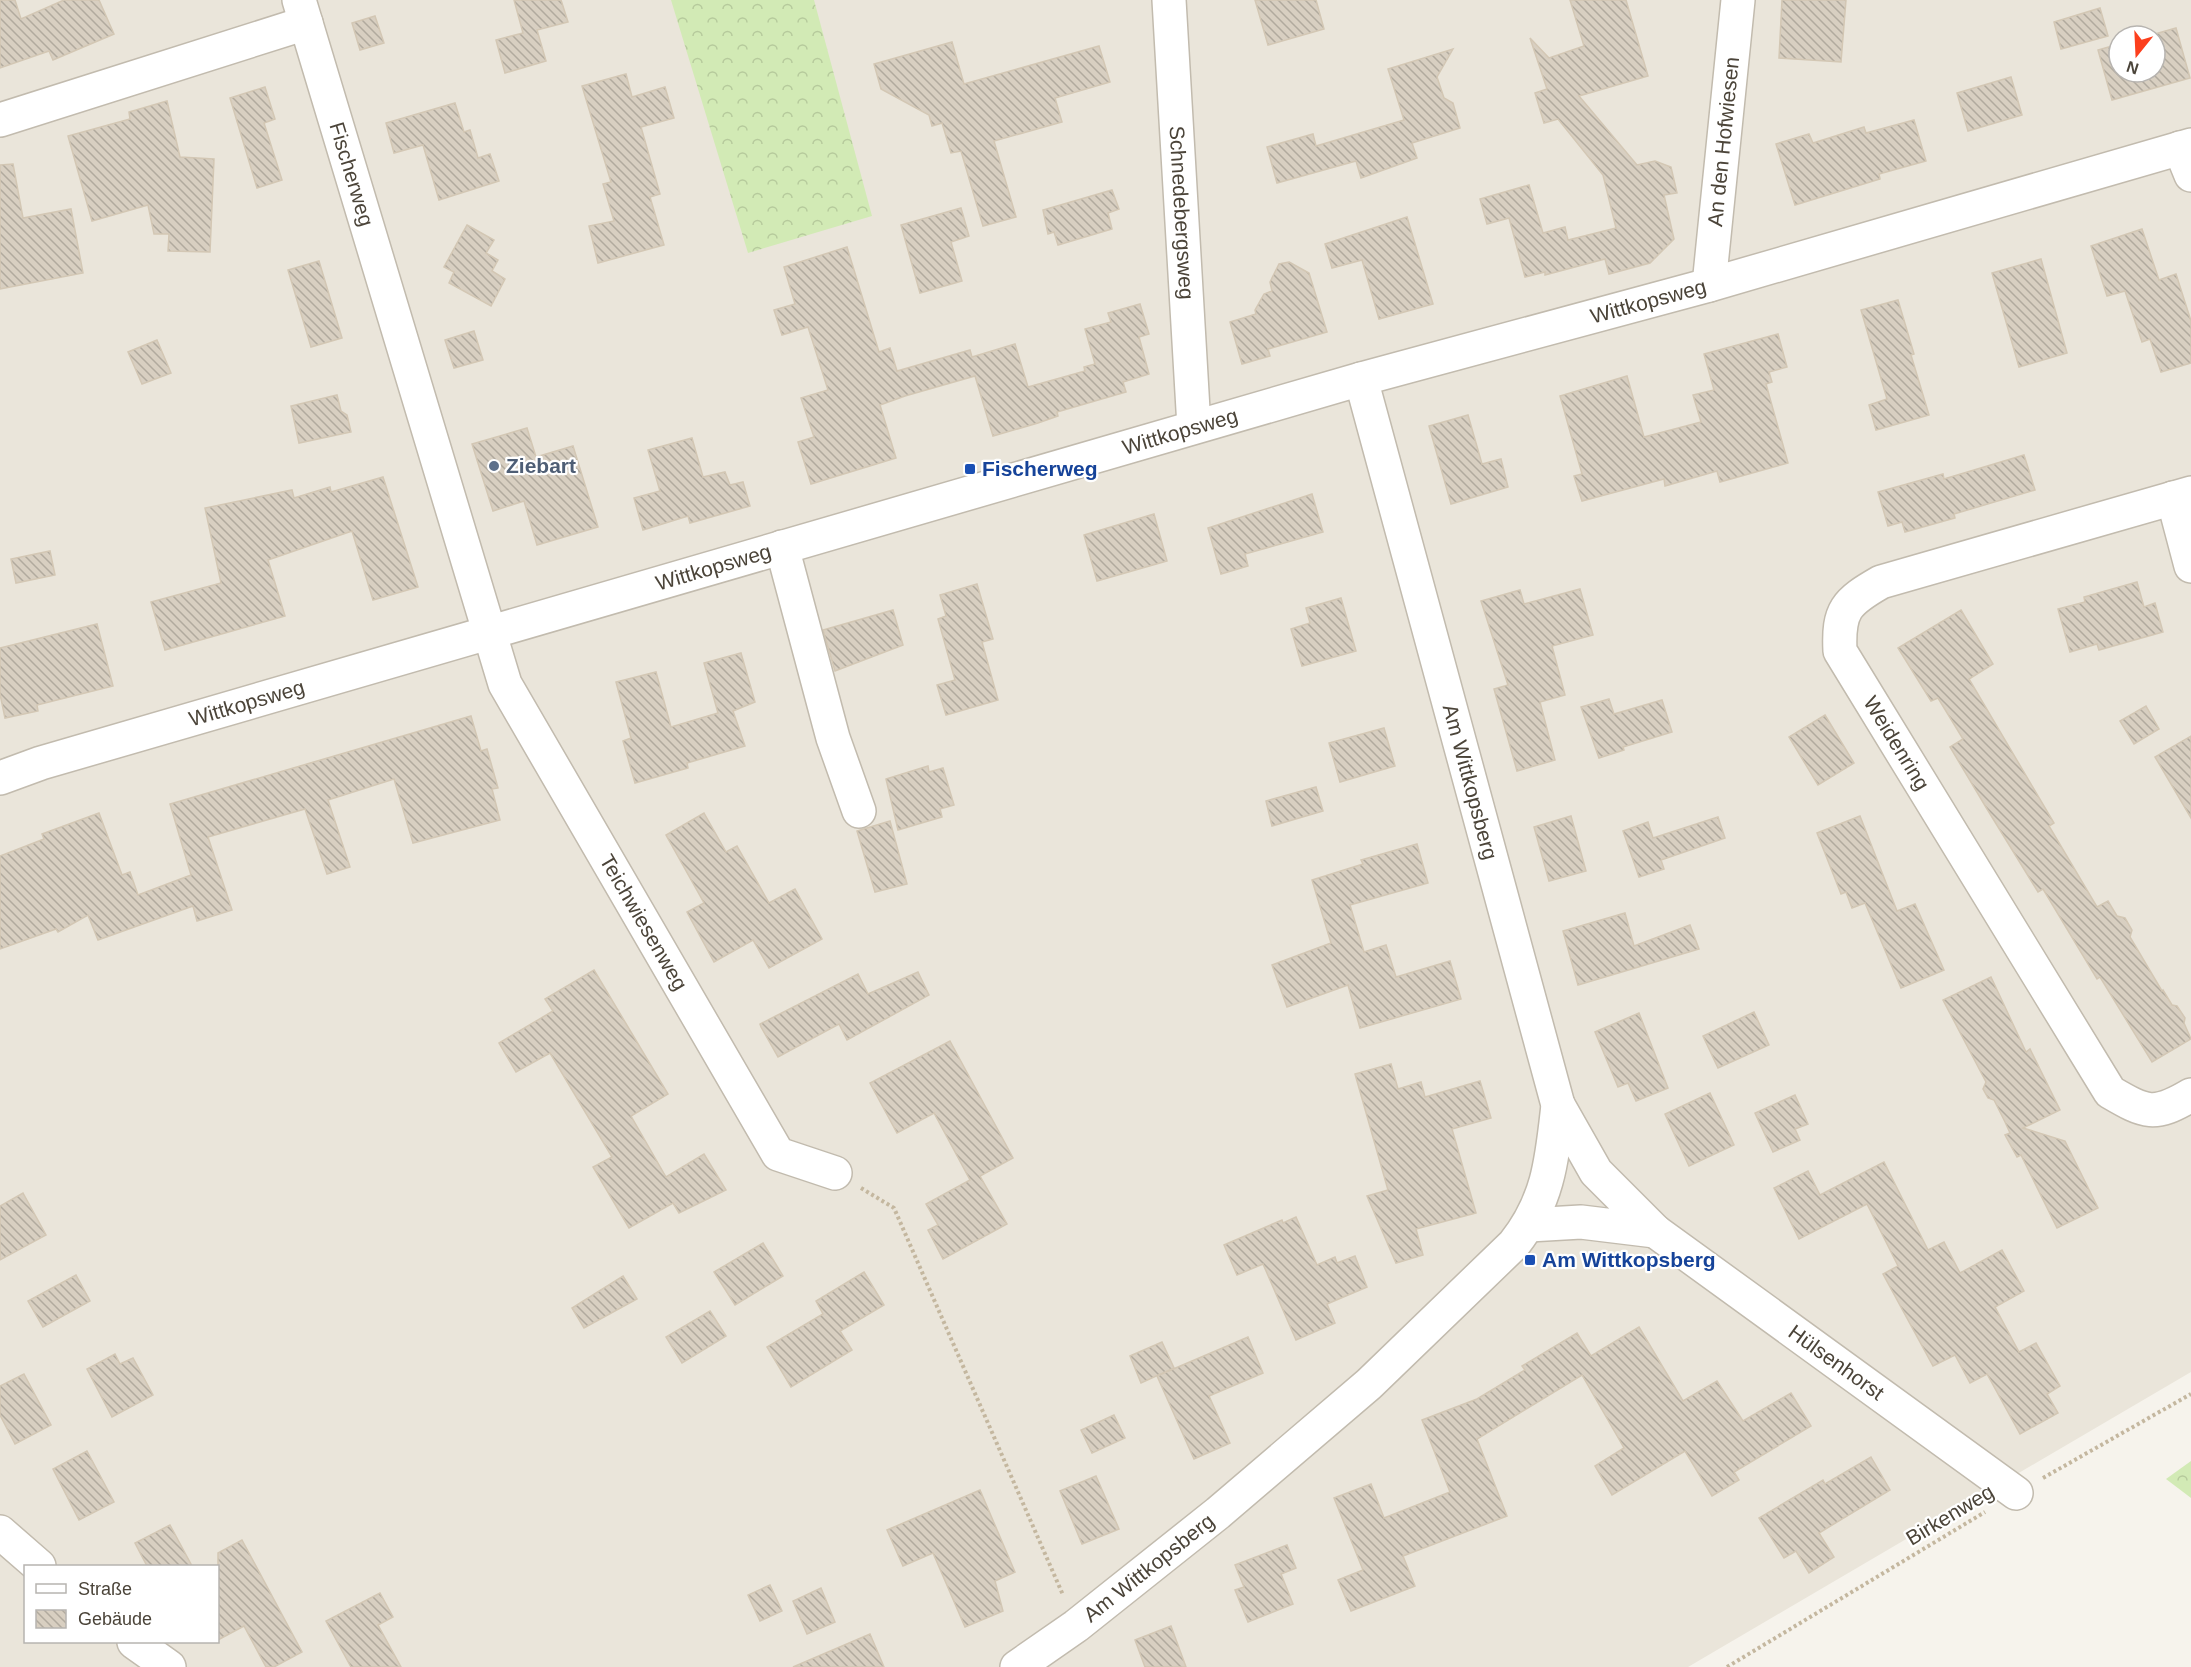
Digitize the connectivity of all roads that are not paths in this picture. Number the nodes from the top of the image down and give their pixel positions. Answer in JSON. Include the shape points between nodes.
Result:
{"nodes":[{"id":1,"x":1169,"y":0,"type":"edge"},
{"id":2,"x":1738,"y":0,"type":"edge"},
{"id":3,"x":302,"y":11,"type":"edge"},
{"id":4,"x":0,"y":120,"type":"edge"},
{"id":5,"x":2187,"y":156,"type":"edge"},
{"id":6,"x":1709,"y":285,"type":"junction"},
{"id":7,"x":1361,"y":379,"type":"junction"},
{"id":8,"x":1194,"y":427,"type":"junction"},
{"id":9,"x":2182,"y":496,"type":"edge"},
{"id":10,"x":782,"y":547,"type":"junction"},
{"id":11,"x":2191,"y":566,"type":"edge"},
{"id":12,"x":491,"y":633,"type":"junction"},
{"id":13,"x":0,"y":778,"type":"edge"},
{"id":14,"x":859,"y":812,"type":"dead end"},
{"id":15,"x":2191,"y":1095,"type":"edge"},
{"id":16,"x":1558,"y":1105,"type":"junction"},
{"id":17,"x":835,"y":1173,"type":"road end"},
{"id":18,"x":1529,"y":1225,"type":"junction"},
{"id":19,"x":1655,"y":1231,"type":"junction"},
{"id":20,"x":2016,"y":1493,"type":"road end"},
{"id":21,"x":0,"y":1532,"type":"edge"},
{"id":22,"x":38,"y":1565,"type":"edge"},
{"id":23,"x":137,"y":1643,"type":"edge"},
{"id":24,"x":169,"y":1667,"type":"edge"},
{"id":25,"x":1017,"y":1667,"type":"edge"}],
"edges":[{"from":1,"to":8,"type":"street","name":"Schnedebergsweg"},
{"from":2,"to":6,"type":"street","name":"An den Hofwiesen"},
{"from":3,"to":4,"type":"street","name":"Fischerweg"},
{"from":3,"to":12,"type":"street","name":"Fischerweg"},
{"from":5,"to":6,"type":"street","name":"Wittkopsweg"},
{"from":6,"to":7,"type":"street","name":"Wittkopsweg"},
{"from":7,"to":8,"type":"street","name":"Wittkopsweg"},
{"from":7,"to":16,"type":"street","name":"Am Wittkopsberg"},
{"from":8,"to":10,"type":"street","name":"Wittkopsweg"},
{"from":9,"to":11,"type":"street","name":"Weidenring"},
{"from":9,"to":15,"type":"street","name":"Weidenring","via":[[1881,582],[1844,608],[1839,628],[1840,651],[2110,1092],[2142,1110],[2170,1108]]},
{"from":10,"to":12,"type":"street","name":"Wittkopsweg"},
{"from":10,"to":14,"type":"street","via":[[833,738]]},
{"from":12,"to":13,"type":"street","name":"Wittkopsweg"},
{"from":12,"to":17,"type":"street","name":"Teichwiesenweg","via":[[505,684],[778,1154]]},
{"from":16,"to":18,"type":"street","name":"Am Wittkopsberg","via":[[1550,1175]]},
{"from":16,"to":19,"type":"street","name":"Hülsenhorst","via":[[1596,1172]]},
{"from":18,"to":19,"type":"street","name":"Hülsenhorst","via":[[1581,1222]]},
{"from":18,"to":25,"type":"street","name":"Am Wittkopsberg","via":[[1369,1384],[1218,1513],[1076,1626]]},
{"from":19,"to":20,"type":"street","name":"Hülsenhorst"},
{"from":21,"to":22,"type":"street"},
{"from":23,"to":24,"type":"street"}]}
